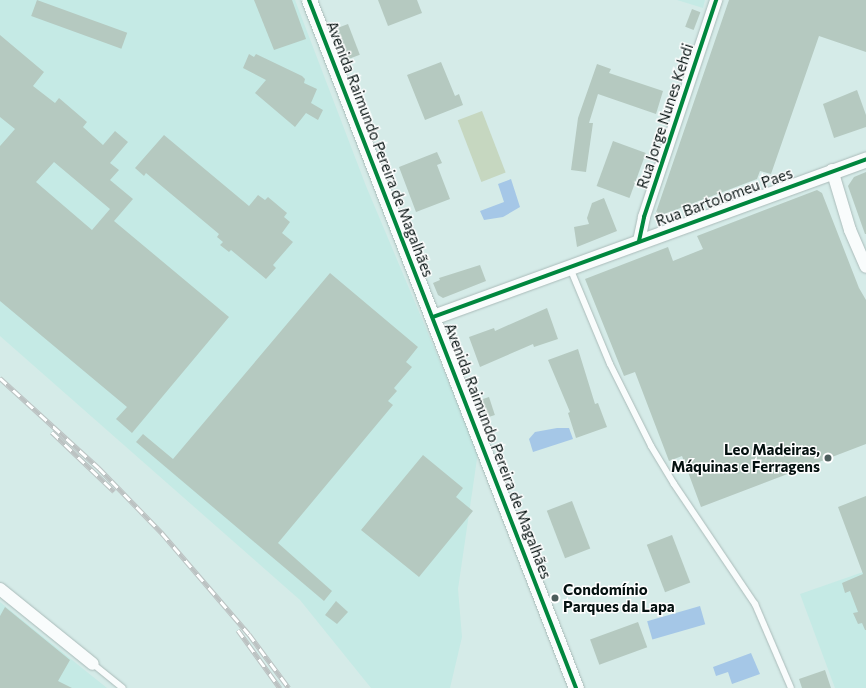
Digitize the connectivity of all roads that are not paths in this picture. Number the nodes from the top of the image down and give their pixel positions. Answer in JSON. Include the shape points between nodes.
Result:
{"nodes":[{"id":1,"x":309,"y":0,"type":"edge"},
{"id":2,"x":716,"y":0,"type":"edge"},
{"id":3,"x":866,"y":159,"type":"edge"},
{"id":4,"x":832,"y":170,"type":"junction"},
{"id":5,"x":639,"y":241,"type":"junction"},
{"id":6,"x":569,"y":267,"type":"junction"},
{"id":7,"x":866,"y":267,"type":"edge"},
{"id":8,"x":433,"y":317,"type":"junction"},
{"id":9,"x":0,"y":590,"type":"edge"},
{"id":10,"x":93,"y":664,"type":"joint"},
{"id":11,"x":123,"y":688,"type":"edge"},
{"id":12,"x":576,"y":688,"type":"edge"},
{"id":13,"x":791,"y":688,"type":"edge"}],
"edges":[{"from":1,"to":8,"type":"street","name":"Avenida Raimundo Pereira de Magalhães"},
{"from":2,"to":5,"type":"street","name":"Rua Jorge Nunes Kehdi","via":[[644,217]]},
{"from":3,"to":4,"type":"street","name":"Rua Bartolomeu Paes"},
{"from":4,"to":5,"type":"street","name":"Rua Bartolomeu Paes"},
{"from":4,"to":7,"type":"street","via":[[850,230]]},
{"from":5,"to":6,"type":"street","name":"Rua Bartolomeu Paes"},
{"from":6,"to":8,"type":"street","name":"Rua Bartolomeu Paes"},
{"from":6,"to":13,"type":"lane","via":[[610,364],[651,446],[755,604]]},
{"from":8,"to":12,"type":"street","name":"Avenida Raimundo Pereira de Magalhães"},
{"from":9,"to":10,"type":"street"},
{"from":10,"to":11,"type":"lane"}]}
